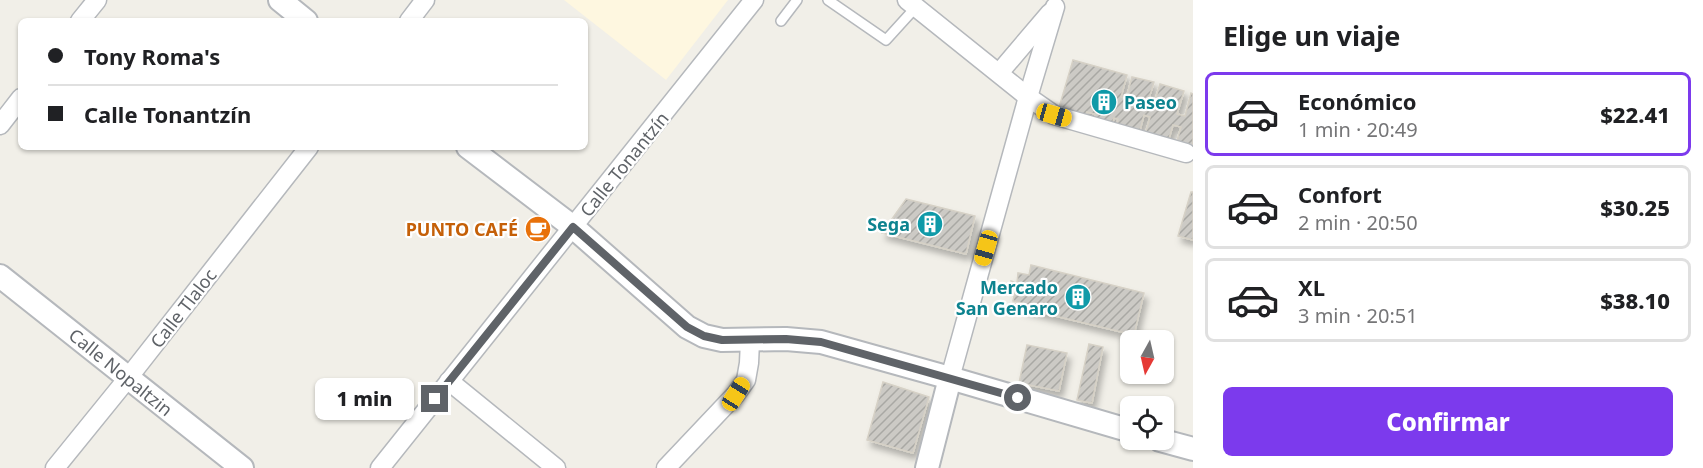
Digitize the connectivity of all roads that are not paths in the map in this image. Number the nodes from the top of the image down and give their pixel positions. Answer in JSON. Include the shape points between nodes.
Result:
{"nodes":[{"id":1,"x":96,"y":0,"type":"edge"},
{"id":2,"x":280,"y":0,"type":"edge"},
{"id":3,"x":425,"y":0,"type":"edge"},
{"id":4,"x":754,"y":0,"type":"edge"},
{"id":5,"x":797,"y":0,"type":"edge"},
{"id":6,"x":828,"y":0,"type":"edge"},
{"id":7,"x":912,"y":4,"type":"edge"},
{"id":8,"x":1058,"y":4,"type":"edge"},
{"id":9,"x":82,"y":18,"type":"edge"},
{"id":10,"x":302,"y":18,"type":"edge"},
{"id":11,"x":411,"y":18,"type":"edge"},
{"id":12,"x":782,"y":21,"type":"dead end"},
{"id":13,"x":999,"y":73,"type":"junction"},
{"id":14,"x":1028,"y":97,"type":"junction"},
{"id":15,"x":18,"y":102,"type":"edge"},
{"id":16,"x":0,"y":125,"type":"edge"},
{"id":17,"x":307,"y":150,"type":"edge"},
{"id":18,"x":472,"y":150,"type":"edge"},
{"id":19,"x":1186,"y":153,"type":"dead end"},
{"id":20,"x":573,"y":227,"type":"junction"},
{"id":21,"x":0,"y":276,"type":"edge"},
{"id":22,"x":750,"y":340,"type":"junction"},
{"id":23,"x":128,"y":378,"type":"junction"},
{"id":24,"x":950,"y":378,"type":"junction"},
{"id":25,"x":449,"y":381,"type":"junction"},
{"id":26,"x":1120,"y":428,"type":"edge"},
{"id":27,"x":1174,"y":444,"type":"edge"},
{"id":28,"x":1193,"y":449,"type":"edge"},
{"id":29,"x":55,"y":468,"type":"edge"},
{"id":30,"x":242,"y":468,"type":"edge"},
{"id":31,"x":380,"y":468,"type":"edge"},
{"id":32,"x":556,"y":468,"type":"edge"},
{"id":33,"x":666,"y":468,"type":"edge"},
{"id":34,"x":927,"y":468,"type":"edge"}],
"edges":[{"from":1,"to":9,"type":"street"},
{"from":2,"to":10,"type":"street"},
{"from":3,"to":11,"type":"street"},
{"from":4,"to":20,"type":"street","name":"Calle Tonantzín"},
{"from":5,"to":12,"type":"lane"},
{"from":6,"to":7,"type":"lane","via":[[886,40]]},
{"from":7,"to":13,"type":"street"},
{"from":8,"to":13,"type":"street"},
{"from":8,"to":14,"type":"street"},
{"from":13,"to":14,"type":"street"},
{"from":14,"to":19,"type":"street","via":[[1054,115]]},
{"from":14,"to":24,"type":"street"},
{"from":15,"to":16,"type":"street"},
{"from":17,"to":23,"type":"street","name":"Calle Tlaloc"},
{"from":18,"to":20,"type":"street"},
{"from":20,"to":22,"type":"street","via":[[687,327],[722,340]]},
{"from":20,"to":25,"type":"street","name":"Calle Tonantzín"},
{"from":21,"to":23,"type":"street","name":"Calle Nopaltzin"},
{"from":22,"to":24,"type":"street","via":[[821,342]]},
{"from":22,"to":33,"type":"street","via":[[746,380]]},
{"from":23,"to":29,"type":"street","name":"Calle Tlaloc"},
{"from":23,"to":30,"type":"street","name":"Calle Nopaltzin"},
{"from":24,"to":26,"type":"street"},
{"from":24,"to":34,"type":"street"},
{"from":25,"to":31,"type":"street","name":"Calle Tonantzín"},
{"from":25,"to":32,"type":"street"},
{"from":27,"to":28,"type":"street"}]}
